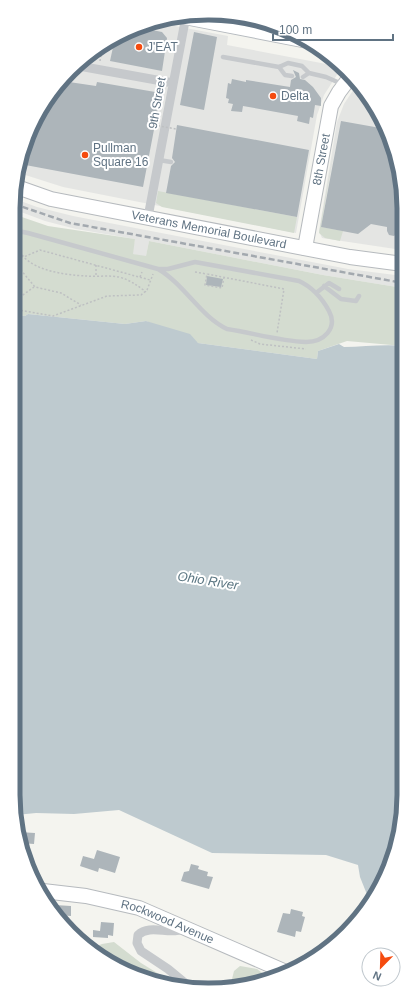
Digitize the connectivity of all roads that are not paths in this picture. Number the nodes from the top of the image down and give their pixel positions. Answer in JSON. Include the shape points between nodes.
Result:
{"nodes":[{"id":1,"x":200,"y":20,"type":"edge"},
{"id":2,"x":184,"y":22,"type":"edge"},
{"id":3,"x":290,"y":38,"type":"edge"},
{"id":4,"x":223,"y":57,"type":"dead end"},
{"id":5,"x":84,"y":67,"type":"edge"},
{"id":6,"x":279,"y":67,"type":"junction"},
{"id":7,"x":309,"y":73,"type":"junction"},
{"id":8,"x":292,"y":76,"type":"dead end"},
{"id":9,"x":303,"y":77,"type":"dead end"},
{"id":10,"x":347,"y":80,"type":"edge"},
{"id":11,"x":173,"y":83,"type":"junction"},
{"id":12,"x":159,"y":160,"type":"junction"},
{"id":13,"x":171,"y":162,"type":"dead end"},
{"id":14,"x":21,"y":187,"type":"edge"},
{"id":15,"x":148,"y":218,"type":"junction"},
{"id":16,"x":20,"y":231,"type":"edge"},
{"id":17,"x":305,"y":248,"type":"junction"},
{"id":18,"x":397,"y":263,"type":"edge"},
{"id":19,"x":156,"y":271,"type":"junction"},
{"id":20,"x":324,"y":286,"type":"junction"},
{"id":21,"x":339,"y":289,"type":"dead end"},
{"id":22,"x":316,"y":293,"type":"junction"},
{"id":23,"x":359,"y":296,"type":"dead end"},
{"id":24,"x":47,"y":892,"type":"edge"},
{"id":25,"x":186,"y":927,"type":"junction"},
{"id":26,"x":280,"y":969,"type":"edge"},
{"id":27,"x":182,"y":981,"type":"edge"}],
"edges":[{"from":1,"to":3,"type":"street"},
{"from":2,"to":11,"type":"street","name":"9th Street"},
{"from":4,"to":6,"type":"lane"},
{"from":5,"to":11,"type":"street"},
{"from":6,"to":7,"type":"lane","via":[[288,63],[302,66]]},
{"from":6,"to":8,"type":"lane","via":[[285,75]]},
{"from":7,"to":9,"type":"lane"},
{"from":7,"to":10,"type":"lane"},
{"from":10,"to":17,"type":"main road","name":"8th Street","via":[[331,106]]},
{"from":11,"to":12,"type":"street","name":"9th Street"},
{"from":12,"to":13,"type":"lane"},
{"from":12,"to":15,"type":"street","name":"9th Street"},
{"from":14,"to":15,"type":"main road","name":"Veterans Memorial Boulevard","via":[[62,201]]},
{"from":15,"to":17,"type":"main road","name":"Veterans Memorial Boulevard"},
{"from":16,"to":19,"type":"lane"},
{"from":17,"to":18,"type":"main road","name":"Veterans Memorial Boulevard"},
{"from":19,"to":22,"type":"lane","via":[[196,262],[299,281]]},
{"from":19,"to":22,"type":"lane","via":[[168,276],[222,326],[305,342],[317,340],[328,334],[332,326],[332,318]]},
{"from":20,"to":21,"type":"lane","via":[[332,284]]},
{"from":20,"to":22,"type":"lane"},
{"from":20,"to":23,"type":"lane","via":[[344,300],[356,301]]},
{"from":24,"to":25,"type":"main road","name":"Rockwood Avenue","via":[[86,896],[120,903]]},
{"from":25,"to":26,"type":"main road","name":"Rockwood Avenue"},
{"from":25,"to":27,"type":"street","via":[[177,931],[146,931],[138,935],[137,943],[145,954]]}]}
